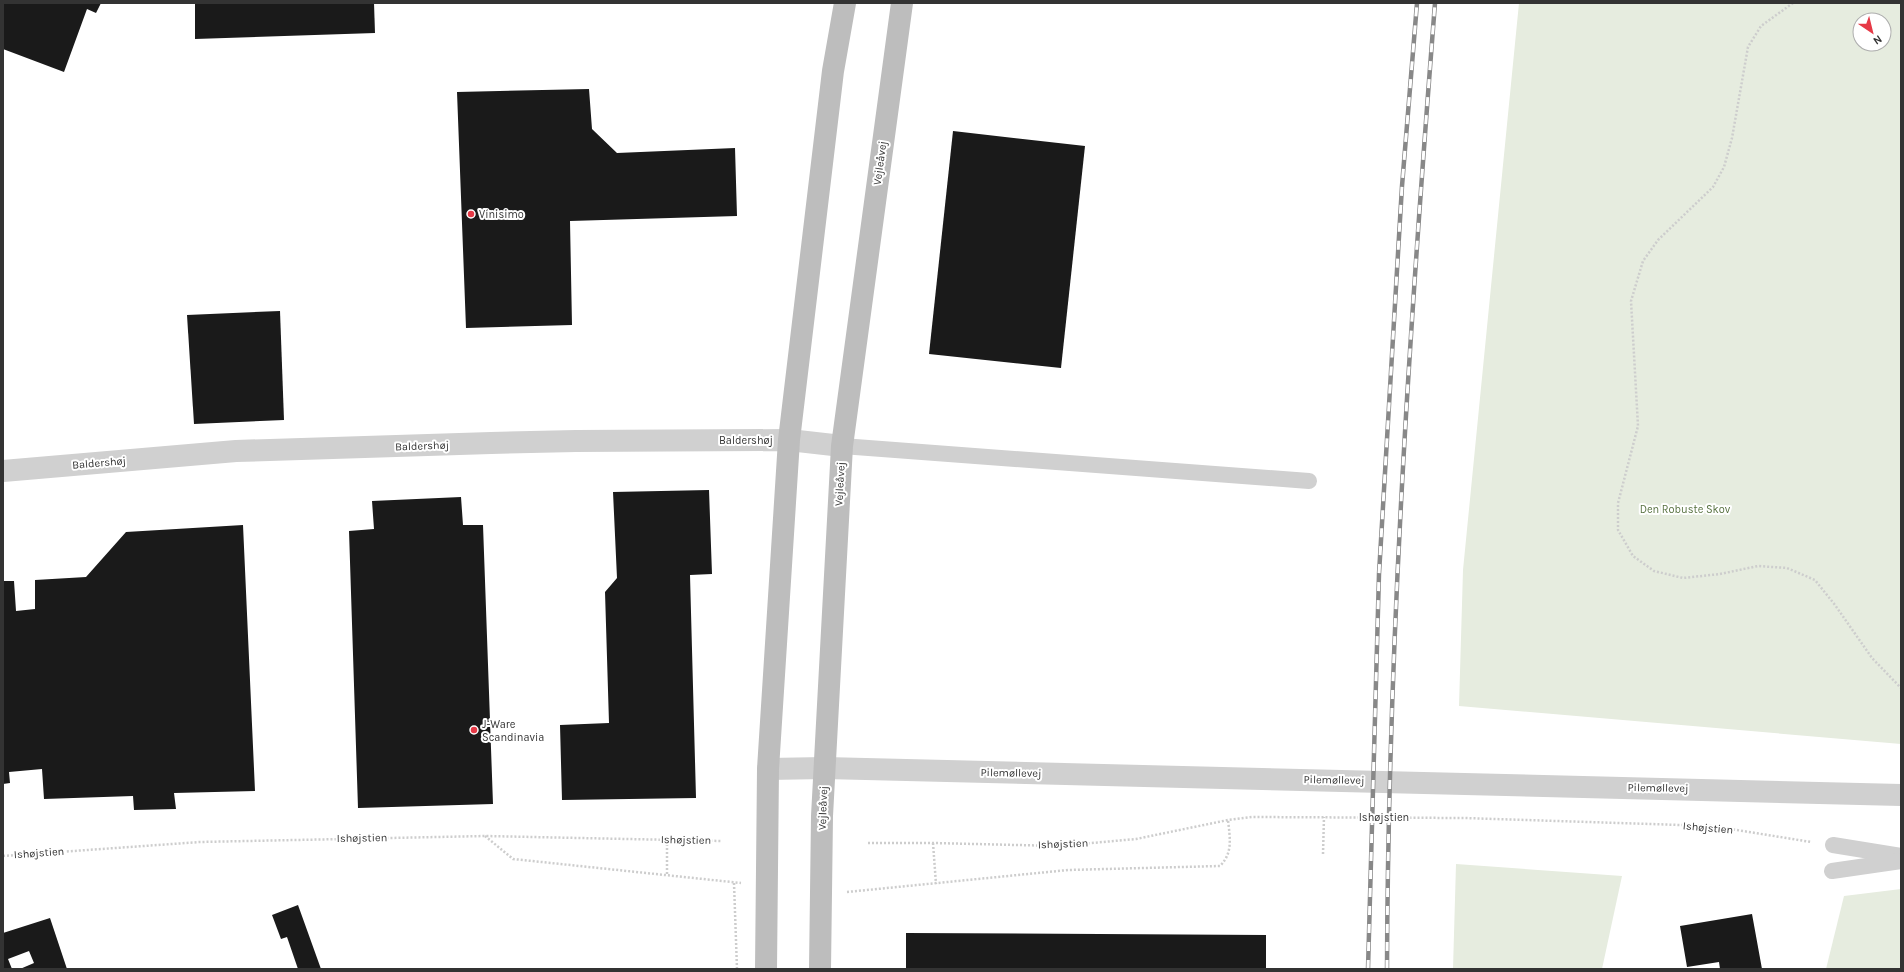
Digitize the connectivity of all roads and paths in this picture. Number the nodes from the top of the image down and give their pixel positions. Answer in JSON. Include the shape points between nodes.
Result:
{"nodes":[{"id":1,"x":845,"y":3,"type":"edge"},
{"id":2,"x":902,"y":3,"type":"edge"},
{"id":3,"x":1793,"y":3,"type":"edge"},
{"id":4,"x":789,"y":440,"type":"junction"},
{"id":5,"x":842,"y":446,"type":"junction"},
{"id":6,"x":3,"y":471,"type":"edge"},
{"id":7,"x":1309,"y":481,"type":"dead end"},
{"id":8,"x":1901,"y":688,"type":"edge"},
{"id":9,"x":825,"y":768,"type":"junction"},
{"id":10,"x":768,"y":769,"type":"junction"},
{"id":11,"x":1901,"y":794,"type":"edge"},
{"id":12,"x":1324,"y":817,"type":"junction"},
{"id":13,"x":1228,"y":820,"type":"junction"},
{"id":14,"x":485,"y":836,"type":"junction"},
{"id":15,"x":667,"y":840,"type":"junction"},
{"id":16,"x":722,"y":841,"type":"dead end"},
{"id":17,"x":868,"y":843,"type":"dead end"},
{"id":18,"x":933,"y":843,"type":"junction"},
{"id":19,"x":1833,"y":845,"type":"joint"},
{"id":20,"x":1323,"y":854,"type":"dead end"},
{"id":21,"x":3,"y":856,"type":"edge"},
{"id":22,"x":1901,"y":856,"type":"edge"},
{"id":23,"x":1901,"y":862,"type":"edge"},
{"id":24,"x":1832,"y":871,"type":"dead end"},
{"id":25,"x":667,"y":876,"type":"junction"},
{"id":26,"x":734,"y":883,"type":"junction"},
{"id":27,"x":767,"y":884,"type":"junction"},
{"id":28,"x":936,"y":884,"type":"junction"},
{"id":29,"x":821,"y":898,"type":"junction"},
{"id":30,"x":737,"y":969,"type":"edge"},
{"id":31,"x":766,"y":969,"type":"edge"},
{"id":32,"x":820,"y":969,"type":"edge"}],
"edges":[{"from":1,"to":4,"type":"street","via":[[833,71]]},
{"from":2,"to":5,"type":"street","name":"Vejleåvej"},
{"from":3,"to":8,"type":"path","via":[[1761,26],[1748,47],[1730,145],[1724,167],[1713,187],[1658,240],[1643,261],[1631,301],[1638,426],[1618,502],[1618,530],[1633,556],[1654,571],[1684,578],[1758,566],[1787,568],[1815,580],[1872,658]]},
{"from":4,"to":5,"type":"street","name":"Baldershøj"},
{"from":4,"to":6,"type":"street","name":"Baldershøj","via":[[576,441],[236,451]]},
{"from":4,"to":10,"type":"street"},
{"from":5,"to":7,"type":"lane"},
{"from":5,"to":9,"type":"street","name":"Vejleåvej"},
{"from":9,"to":10,"type":"street","name":"Pilemøllevej"},
{"from":9,"to":11,"type":"street","name":"Pilemøllevej"},
{"from":9,"to":29,"type":"street","name":"Vejleåvej"},
{"from":10,"to":27,"type":"street"},
{"from":12,"to":13,"type":"path","name":"Ishøjstien","via":[[1252,817]]},
{"from":12,"to":19,"type":"path","name":"Ishøjstien","via":[[1464,818],[1712,826]]},
{"from":12,"to":20,"type":"path"},
{"from":13,"to":18,"type":"path","name":"Ishøjstien","via":[[1136,839],[1059,846]]},
{"from":13,"to":28,"type":"path","via":[[1228,858],[1220,866],[1068,870]]},
{"from":14,"to":15,"type":"path","name":"Ishøjstien"},
{"from":14,"to":21,"type":"path","name":"Ishøjstien","via":[[200,842]]},
{"from":14,"to":25,"type":"path","via":[[513,859]]},
{"from":15,"to":16,"type":"path","name":"Ishøjstien"},
{"from":15,"to":25,"type":"path"},
{"from":17,"to":18,"type":"path","name":"Ishøjstien"},
{"from":18,"to":28,"type":"path"},
{"from":19,"to":22,"type":"lane"},
{"from":23,"to":24,"type":"lane"},
{"from":25,"to":26,"type":"path"},
{"from":26,"to":27,"type":"path"},
{"from":26,"to":30,"type":"path"},
{"from":27,"to":31,"type":"street"},
{"from":28,"to":29,"type":"path","via":[[846,892]]},
{"from":29,"to":32,"type":"street","name":"Vejleåvej"}]}
